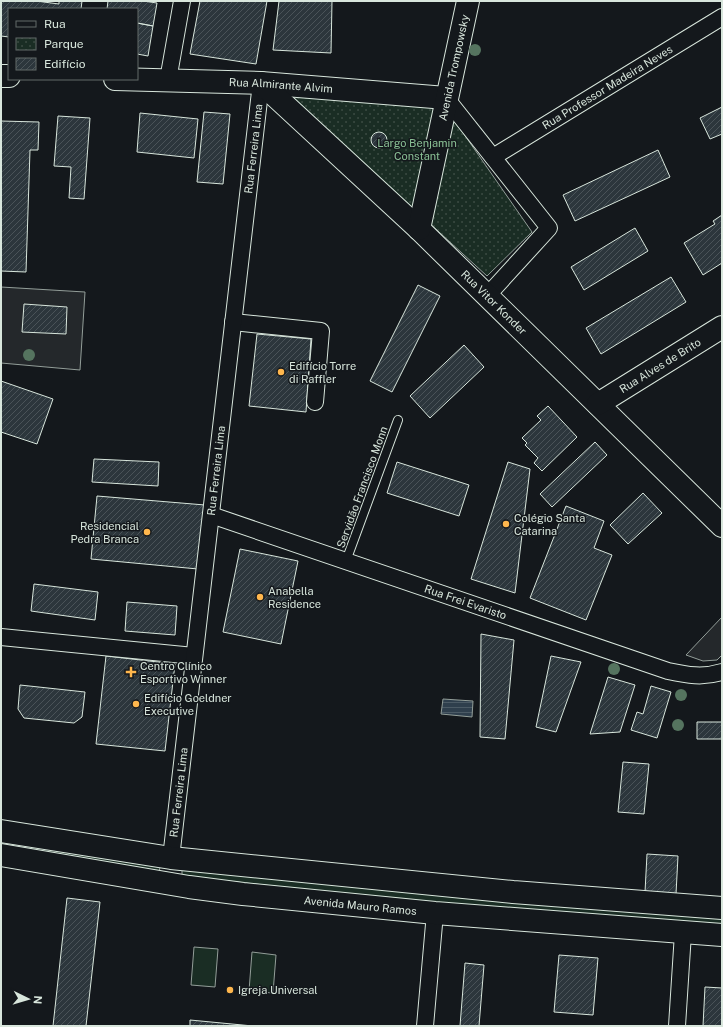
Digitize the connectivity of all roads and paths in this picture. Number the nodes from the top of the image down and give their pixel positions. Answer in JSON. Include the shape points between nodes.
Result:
{"nodes":[{"id":1,"x":182,"y":1,"type":"edge"},
{"id":2,"x":468,"y":1,"type":"edge"},
{"id":3,"x":722,"y":17,"type":"edge"},
{"id":4,"x":138,"y":79,"type":"edge"},
{"id":5,"x":168,"y":80,"type":"junction"},
{"id":6,"x":261,"y":83,"type":"junction"},
{"id":7,"x":446,"y":98,"type":"junction"},
{"id":8,"x":493,"y":157,"type":"junction"},
{"id":9,"x":427,"y":192,"type":"junction"},
{"id":10,"x":392,"y":204,"type":"junction"},
{"id":11,"x":419,"y":229,"type":"junction"},
{"id":12,"x":487,"y":296,"type":"junction"},
{"id":13,"x":233,"y":322,"type":"junction"},
{"id":14,"x":722,"y":327,"type":"edge"},
{"id":15,"x":315,"y":402,"type":"dead end"},
{"id":16,"x":598,"y":404,"type":"junction"},
{"id":17,"x":398,"y":420,"type":"dead end"},
{"id":18,"x":211,"y":515,"type":"junction"},
{"id":19,"x":722,"y":526,"type":"edge"},
{"id":20,"x":346,"y":561,"type":"junction"},
{"id":21,"x":1,"y":637,"type":"edge"},
{"id":22,"x":194,"y":656,"type":"junction"},
{"id":23,"x":722,"y":672,"type":"edge"},
{"id":24,"x":1,"y":832,"type":"edge"},
{"id":25,"x":1,"y":855,"type":"edge"},
{"id":26,"x":171,"y":858,"type":"junction"},
{"id":27,"x":168,"y":883,"type":"junction"},
{"id":28,"x":722,"y":908,"type":"edge"},
{"id":29,"x":435,"y":913,"type":"junction"},
{"id":30,"x":683,"y":933,"type":"junction"},
{"id":31,"x":722,"y":935,"type":"edge"},
{"id":32,"x":425,"y":1026,"type":"edge"},
{"id":33,"x":677,"y":1026,"type":"edge"}],
"edges":[{"from":1,"to":5,"type":"street"},
{"from":2,"to":7,"type":"main road","name":"Avenida Trompowsky"},
{"from":3,"to":8,"type":"street","name":"Rua Professor Madeira Neves"},
{"from":4,"to":5,"type":"main road","name":"Rua Almirante Alvim"},
{"from":5,"to":6,"type":"main road","name":"Rua Almirante Alvim"},
{"from":6,"to":7,"type":"main road","name":"Rua Almirante Alvim"},
{"from":6,"to":10,"type":"main road","name":"Rua Vitor Konder"},
{"from":6,"to":13,"type":"street","name":"Rua Ferreira Lima"},
{"from":7,"to":8,"type":"street"},
{"from":7,"to":9,"type":"main road","name":"Avenida Trompowsky"},
{"from":8,"to":12,"type":"street","via":[[550,228]]},
{"from":9,"to":10,"type":"main road","via":[[411,204]]},
{"from":9,"to":11,"type":"main road","name":"Avenida Trompowsky"},
{"from":10,"to":11,"type":"main road","name":"Rua Vitor Konder"},
{"from":11,"to":12,"type":"main road","name":"Rua Vitor Konder"},
{"from":12,"to":16,"type":"main road","name":"Rua Vitor Konder"},
{"from":13,"to":15,"type":"street","via":[[321,331]]},
{"from":13,"to":18,"type":"street","name":"Rua Ferreira Lima"},
{"from":14,"to":16,"type":"main road","name":"Rua Alves de Brito"},
{"from":16,"to":19,"type":"main road","name":"Rua Vitor Konder"},
{"from":17,"to":20,"type":"lane","name":"Servidão Francisco Monn"},
{"from":18,"to":20,"type":"street","name":"Rua Frei Evaristo"},
{"from":18,"to":22,"type":"street","name":"Rua Ferreira Lima"},
{"from":20,"to":23,"type":"street","name":"Rua Frei Evaristo","via":[[668,671],[695,676],[710,676]]},
{"from":21,"to":22,"type":"street"},
{"from":22,"to":26,"type":"street","name":"Rua Ferreira Lima"},
{"from":24,"to":26,"type":"main road"},
{"from":25,"to":27,"type":"main road","name":"Avenida Mauro Ramos"},
{"from":26,"to":27,"type":"main road"},
{"from":26,"to":28,"type":"main road","via":[[513,892]]},
{"from":27,"to":29,"type":"main road","name":"Avenida Mauro Ramos","via":[[243,894]]},
{"from":29,"to":30,"type":"main road","name":"Avenida Mauro Ramos"},
{"from":29,"to":32,"type":"street"},
{"from":30,"to":31,"type":"main road","name":"Avenida Mauro Ramos"},
{"from":30,"to":33,"type":"street"}]}
